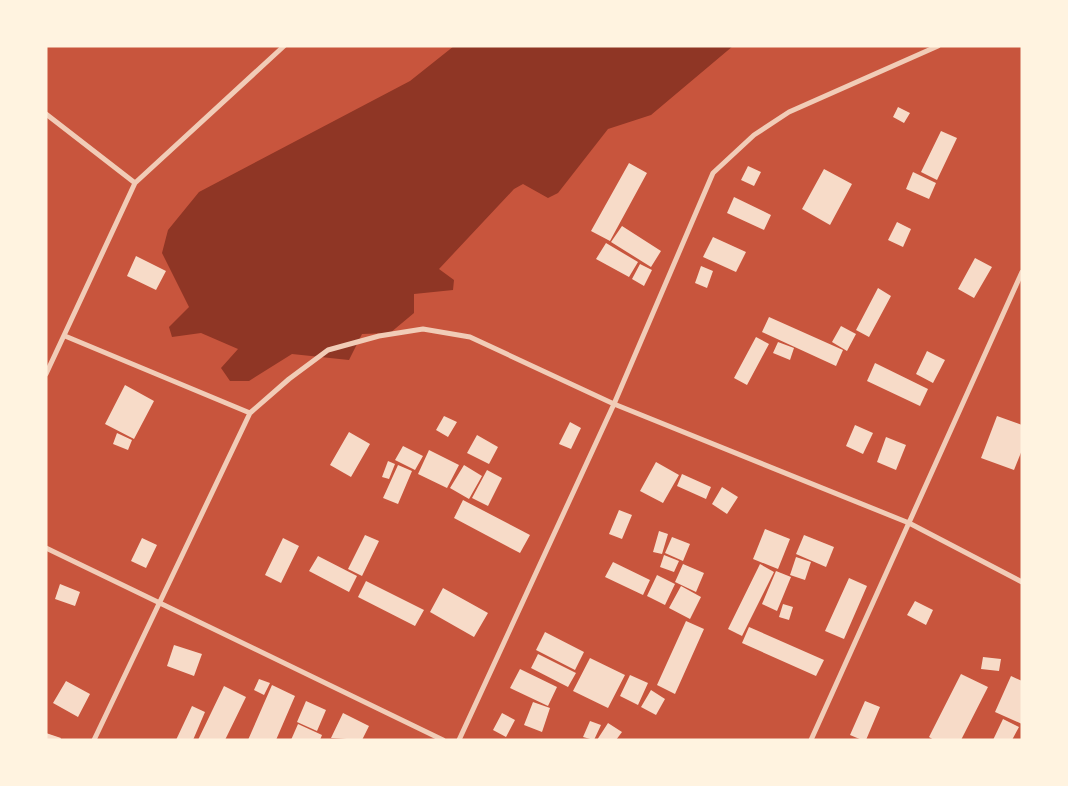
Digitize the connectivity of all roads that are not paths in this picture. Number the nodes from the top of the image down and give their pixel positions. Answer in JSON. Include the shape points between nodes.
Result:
{"nodes":[{"id":1,"x":284,"y":46,"type":"edge"},
{"id":2,"x":938,"y":46,"type":"edge"},
{"id":3,"x":46,"y":114,"type":"edge"},
{"id":4,"x":135,"y":183,"type":"junction"},
{"id":5,"x":1022,"y":272,"type":"edge"},
{"id":6,"x":65,"y":336,"type":"junction"},
{"id":7,"x":46,"y":374,"type":"edge"},
{"id":8,"x":614,"y":404,"type":"junction"},
{"id":9,"x":250,"y":413,"type":"junction"},
{"id":10,"x":909,"y":523,"type":"junction"},
{"id":11,"x":46,"y":548,"type":"edge"},
{"id":12,"x":1022,"y":582,"type":"edge"},
{"id":13,"x":160,"y":601,"type":"junction"},
{"id":14,"x":94,"y":740,"type":"edge"},
{"id":15,"x":443,"y":740,"type":"edge"},
{"id":16,"x":460,"y":740,"type":"edge"},
{"id":17,"x":811,"y":740,"type":"edge"}],
"edges":[{"from":1,"to":4,"type":"street"},
{"from":2,"to":8,"type":"street","via":[[789,112],[754,135],[713,173]]},
{"from":3,"to":4,"type":"street"},
{"from":4,"to":6,"type":"street"},
{"from":5,"to":10,"type":"street"},
{"from":6,"to":7,"type":"street"},
{"from":6,"to":9,"type":"street"},
{"from":8,"to":9,"type":"street","via":[[470,337],[423,329],[379,336],[328,350]]},
{"from":8,"to":10,"type":"street"},
{"from":8,"to":16,"type":"street"},
{"from":9,"to":13,"type":"street"},
{"from":10,"to":12,"type":"street"},
{"from":10,"to":17,"type":"street"},
{"from":11,"to":13,"type":"street"},
{"from":13,"to":14,"type":"street"},
{"from":13,"to":15,"type":"street"}]}
